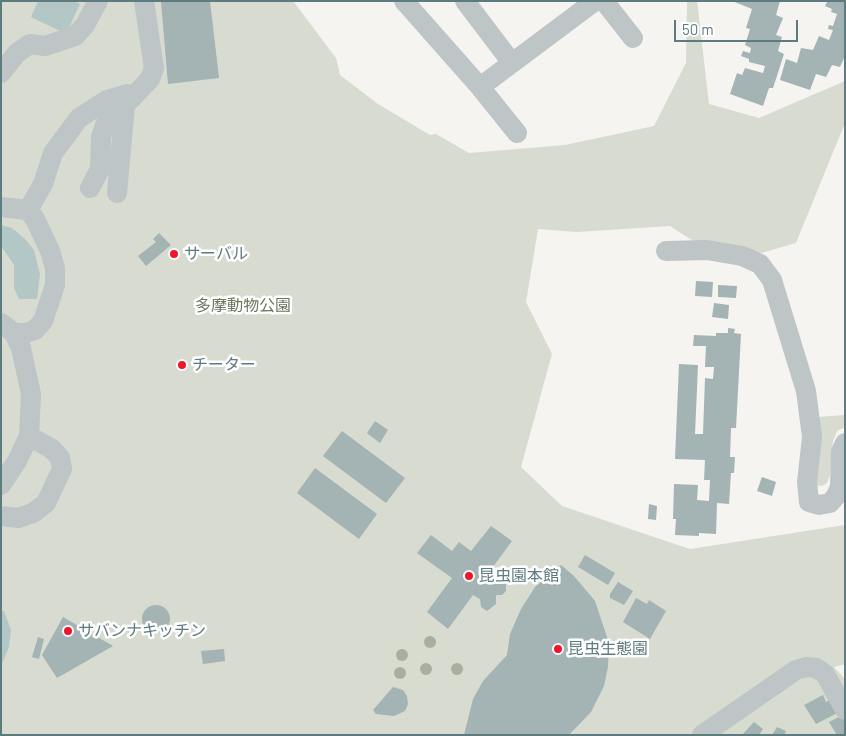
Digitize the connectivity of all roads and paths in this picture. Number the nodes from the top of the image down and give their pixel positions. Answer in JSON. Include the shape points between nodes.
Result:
{"nodes":[{"id":1,"x":98,"y":1,"type":"edge"},
{"id":2,"x":144,"y":1,"type":"edge"},
{"id":3,"x":404,"y":1,"type":"edge"},
{"id":4,"x":465,"y":1,"type":"edge"},
{"id":5,"x":594,"y":1,"type":"edge"},
{"id":6,"x":604,"y":1,"type":"edge"},
{"id":7,"x":633,"y":38,"type":"dead end"},
{"id":8,"x":512,"y":63,"type":"junction"},
{"id":9,"x":1,"y":74,"type":"edge"},
{"id":10,"x":480,"y":87,"type":"junction"},
{"id":11,"x":129,"y":101,"type":"junction"},
{"id":12,"x":517,"y":133,"type":"dead end"},
{"id":13,"x":90,"y":188,"type":"dead end"},
{"id":14,"x":117,"y":193,"type":"dead end"},
{"id":15,"x":1,"y":206,"type":"edge"},
{"id":16,"x":28,"y":210,"type":"junction"},
{"id":17,"x":666,"y":251,"type":"dead end"},
{"id":18,"x":7,"y":328,"type":"edge"},
{"id":19,"x":29,"y":436,"type":"junction"},
{"id":20,"x":845,"y":443,"type":"edge"},
{"id":21,"x":1,"y":485,"type":"edge"},
{"id":22,"x":1,"y":516,"type":"edge"},
{"id":23,"x":845,"y":710,"type":"edge"},
{"id":24,"x":702,"y":735,"type":"edge"}],
"edges":[{"from":1,"to":9,"type":"street","via":[[75,36],[45,46],[30,44],[17,53]]},
{"from":2,"to":11,"type":"street","via":[[154,68],[150,79]]},
{"from":3,"to":10,"type":"street"},
{"from":4,"to":8,"type":"street"},
{"from":5,"to":8,"type":"street"},
{"from":6,"to":7,"type":"street"},
{"from":8,"to":10,"type":"street"},
{"from":10,"to":12,"type":"street"},
{"from":11,"to":13,"type":"street","via":[[105,125],[101,137],[100,169]]},
{"from":11,"to":14,"type":"street"},
{"from":11,"to":16,"type":"street","via":[[126,94],[106,100],[79,118],[54,152],[43,184]]},
{"from":15,"to":16,"type":"street"},
{"from":16,"to":18,"type":"street","via":[[50,251],[55,285],[43,321],[35,330],[26,333]]},
{"from":17,"to":20,"type":"street","via":[[707,250],[742,256],[760,264],[772,280],[806,391],[812,437],[806,482],[809,502],[819,505],[830,503],[836,496]]},
{"from":18,"to":19,"type":"street","via":[[21,348],[32,394]]},
{"from":19,"to":21,"type":"street"},
{"from":19,"to":22,"type":"street","via":[[52,448],[60,458],[62,469],[46,503],[18,518]]},
{"from":23,"to":24,"type":"street","via":[[825,674],[816,668],[806,667],[796,670]]}]}
